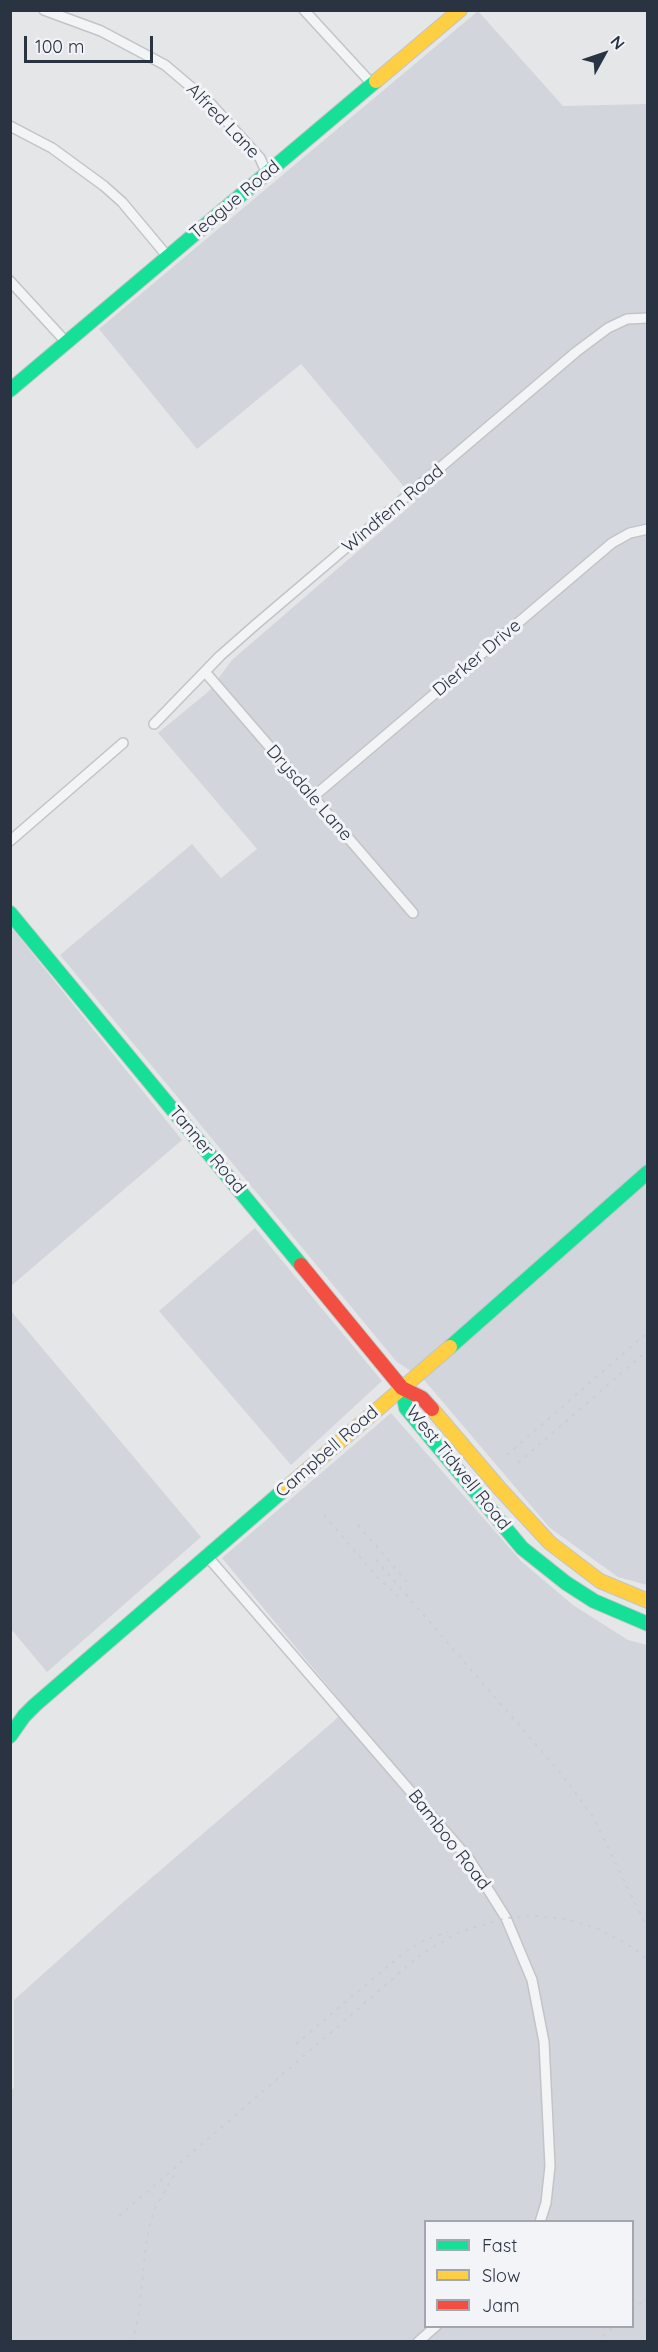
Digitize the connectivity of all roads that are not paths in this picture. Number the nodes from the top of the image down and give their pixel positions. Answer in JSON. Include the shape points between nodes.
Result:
{"nodes":[{"id":1,"x":44,"y":10,"type":"edge"},
{"id":2,"x":304,"y":10,"type":"edge"},
{"id":3,"x":460,"y":10,"type":"edge"},
{"id":4,"x":373,"y":84,"type":"junction"},
{"id":5,"x":10,"y":126,"type":"edge"},
{"id":6,"x":267,"y":174,"type":"junction"},
{"id":7,"x":168,"y":257,"type":"junction"},
{"id":8,"x":10,"y":281,"type":"edge"},
{"id":9,"x":648,"y":318,"type":"edge"},
{"id":10,"x":67,"y":343,"type":"junction"},
{"id":11,"x":10,"y":390,"type":"edge"},
{"id":12,"x":648,"y":529,"type":"edge"},
{"id":13,"x":206,"y":673,"type":"junction"},
{"id":14,"x":154,"y":724,"type":"dead end"},
{"id":15,"x":123,"y":743,"type":"dead end"},
{"id":16,"x":313,"y":797,"type":"junction"},
{"id":17,"x":10,"y":841,"type":"edge"},
{"id":18,"x":10,"y":913,"type":"edge"},
{"id":19,"x":413,"y":913,"type":"dead end"},
{"id":20,"x":648,"y":1172,"type":"edge"},
{"id":21,"x":402,"y":1388,"type":"junction"},
{"id":22,"x":500,"y":1489,"type":"junction"},
{"id":23,"x":484,"y":1503,"type":"junction"},
{"id":24,"x":207,"y":1556,"type":"junction"},
{"id":25,"x":648,"y":1601,"type":"edge"},
{"id":26,"x":648,"y":1624,"type":"edge"},
{"id":27,"x":10,"y":1736,"type":"edge"},
{"id":28,"x":541,"y":2220,"type":"edge"},
{"id":29,"x":434,"y":2328,"type":"edge"},
{"id":30,"x":418,"y":2342,"type":"edge"}],
"edges":[{"from":1,"to":6,"type":"street","name":"Alfred Lane","via":[[101,31],[165,65],[211,104],[260,158]]},
{"from":2,"to":4,"type":"street"},
{"from":3,"to":4,"type":"street","name":"Teague Road"},
{"from":4,"to":6,"type":"street","name":"Teague Road"},
{"from":5,"to":7,"type":"street","via":[[52,148],[104,186]]},
{"from":6,"to":7,"type":"street","name":"Teague Road"},
{"from":7,"to":10,"type":"street","name":"Teague Road"},
{"from":8,"to":10,"type":"street"},
{"from":9,"to":13,"type":"street","name":"Windfern Road","via":[[627,319],[576,352],[254,626]]},
{"from":10,"to":11,"type":"street","name":"Teague Road"},
{"from":12,"to":16,"type":"street","name":"Dierker Drive","via":[[612,543]]},
{"from":13,"to":14,"type":"street","name":"Windfern Road"},
{"from":13,"to":16,"type":"street","name":"Drysdale Lane"},
{"from":15,"to":17,"type":"street"},
{"from":16,"to":19,"type":"street","name":"Drysdale Lane"},
{"from":18,"to":21,"type":"street","name":"Tanner Road"},
{"from":20,"to":21,"type":"street","name":"Campbell Road"},
{"from":21,"to":22,"type":"street","name":"West Tidwell Road","via":[[423,1398]]},
{"from":21,"to":23,"type":"street","name":"West Tidwell Road","via":[[406,1408]]},
{"from":21,"to":24,"type":"street","name":"Campbell Road"},
{"from":22,"to":23,"type":"street"},
{"from":22,"to":25,"type":"street","name":"West Tidwell Road","via":[[571,1560],[600,1581]]},
{"from":23,"to":26,"type":"street","name":"West Tidwell Road","via":[[522,1548],[566,1583],[594,1601]]},
{"from":24,"to":27,"type":"street","name":"Campbell Road","via":[[34,1705]]},
{"from":24,"to":28,"type":"street","name":"Bamboo Road","via":[[469,1859],[506,1918],[532,1980],[544,2042],[550,2166]]},
{"from":29,"to":30,"type":"street"}]}
